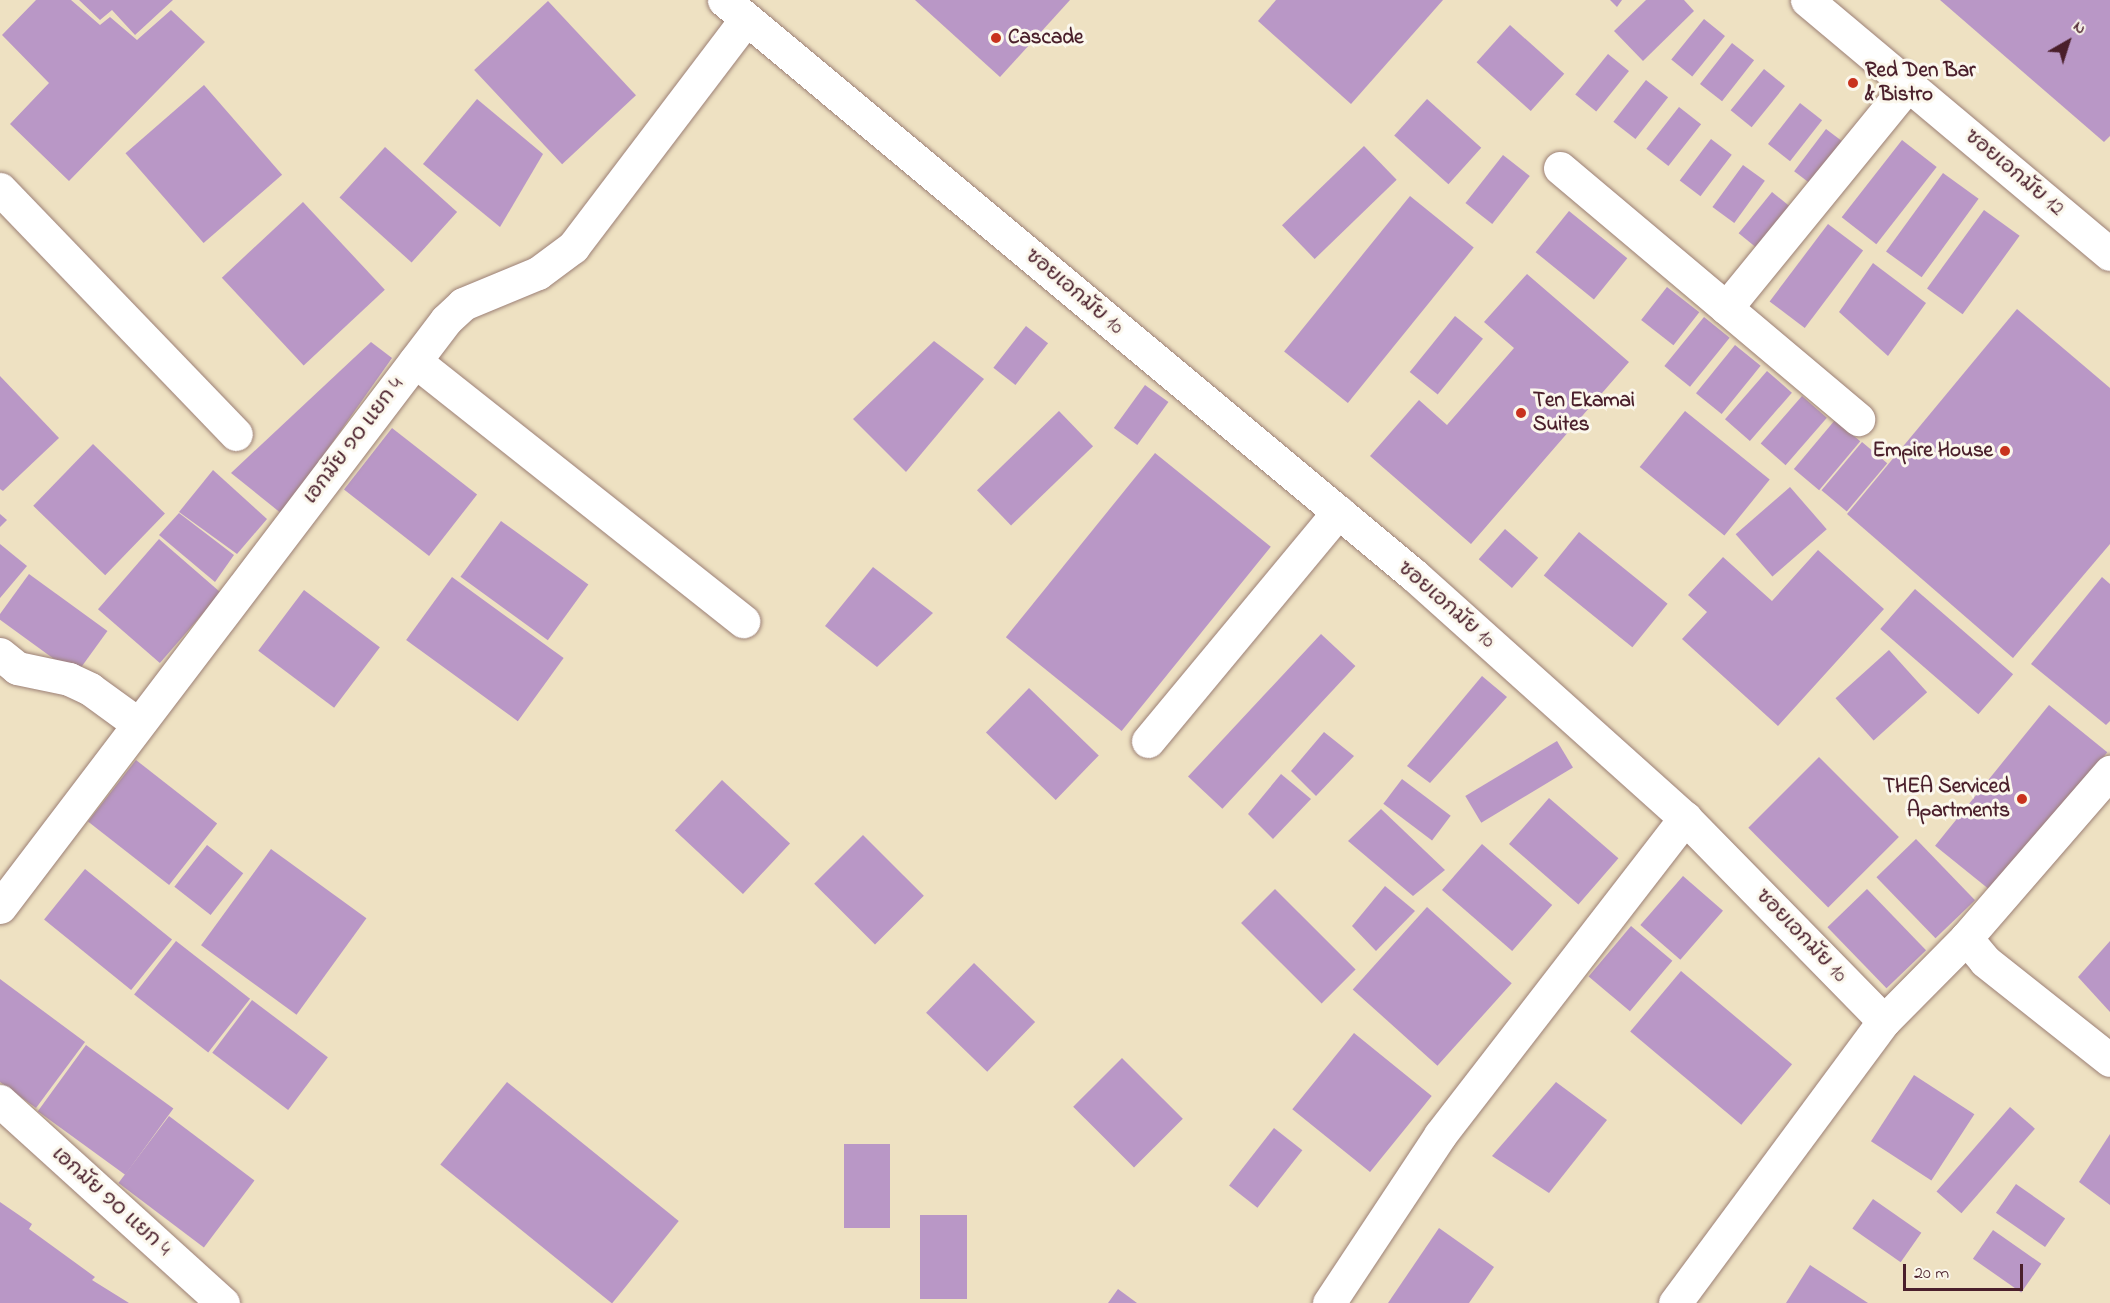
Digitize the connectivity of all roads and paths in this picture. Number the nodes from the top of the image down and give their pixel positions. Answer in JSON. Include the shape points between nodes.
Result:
{"nodes":[{"id":1,"x":1807,"y":0,"type":"edge"},
{"id":2,"x":735,"y":10,"type":"edge"},
{"id":3,"x":1908,"y":85,"type":"junction"},
{"id":4,"x":1560,"y":168,"type":"dead end"},
{"id":5,"x":0,"y":189,"type":"edge"},
{"id":6,"x":2110,"y":254,"type":"edge"},
{"id":7,"x":1726,"y":308,"type":"junction"},
{"id":8,"x":415,"y":361,"type":"junction"},
{"id":9,"x":1858,"y":419,"type":"dead end"},
{"id":10,"x":236,"y":434,"type":"dead end"},
{"id":11,"x":1338,"y":512,"type":"junction"},
{"id":12,"x":743,"y":621,"type":"dead end"},
{"id":13,"x":0,"y":654,"type":"edge"},
{"id":14,"x":137,"y":723,"type":"junction"},
{"id":15,"x":1148,"y":741,"type":"dead end"},
{"id":16,"x":2110,"y":772,"type":"edge"},
{"id":17,"x":1685,"y":818,"type":"junction"},
{"id":18,"x":0,"y":907,"type":"edge"},
{"id":19,"x":1966,"y":938,"type":"junction"},
{"id":20,"x":1884,"y":1021,"type":"junction"},
{"id":21,"x":2110,"y":1060,"type":"edge"},
{"id":22,"x":0,"y":1101,"type":"edge"},
{"id":23,"x":223,"y":1303,"type":"edge"},
{"id":24,"x":1329,"y":1303,"type":"edge"},
{"id":25,"x":1675,"y":1303,"type":"edge"}],
"edges":[{"from":1,"to":3,"type":"street","name":"ซอยเอกมัย 12"},
{"from":2,"to":8,"type":"street","name":"เอกมัย ๑๐ แยก 4","via":[[573,247],[538,273],[463,304]]},
{"from":2,"to":11,"type":"street","name":"ซอยเอกมัย 10"},
{"from":3,"to":6,"type":"street","name":"ซอยเอกมัย 12"},
{"from":3,"to":7,"type":"street"},
{"from":4,"to":7,"type":"street"},
{"from":5,"to":10,"type":"street"},
{"from":7,"to":9,"type":"street"},
{"from":8,"to":12,"type":"street"},
{"from":8,"to":14,"type":"street","name":"เอกมัย ๑๐ แยก 4"},
{"from":11,"to":15,"type":"street"},
{"from":11,"to":17,"type":"street","name":"ซอยเอกมัย 10"},
{"from":13,"to":14,"type":"street","via":[[17,668],[69,679],[90,689]]},
{"from":14,"to":18,"type":"street","name":"เอกมัย ๑๐ แยก 4"},
{"from":16,"to":19,"type":"street"},
{"from":17,"to":20,"type":"street","name":"ซอยเอกมัย 10"},
{"from":17,"to":24,"type":"street","via":[[1440,1135]]},
{"from":19,"to":20,"type":"street"},
{"from":19,"to":21,"type":"street","via":[[1985,961]]},
{"from":20,"to":25,"type":"street"},
{"from":22,"to":23,"type":"street","name":"เอกมัย ๑๐ แยก 4"}]}
